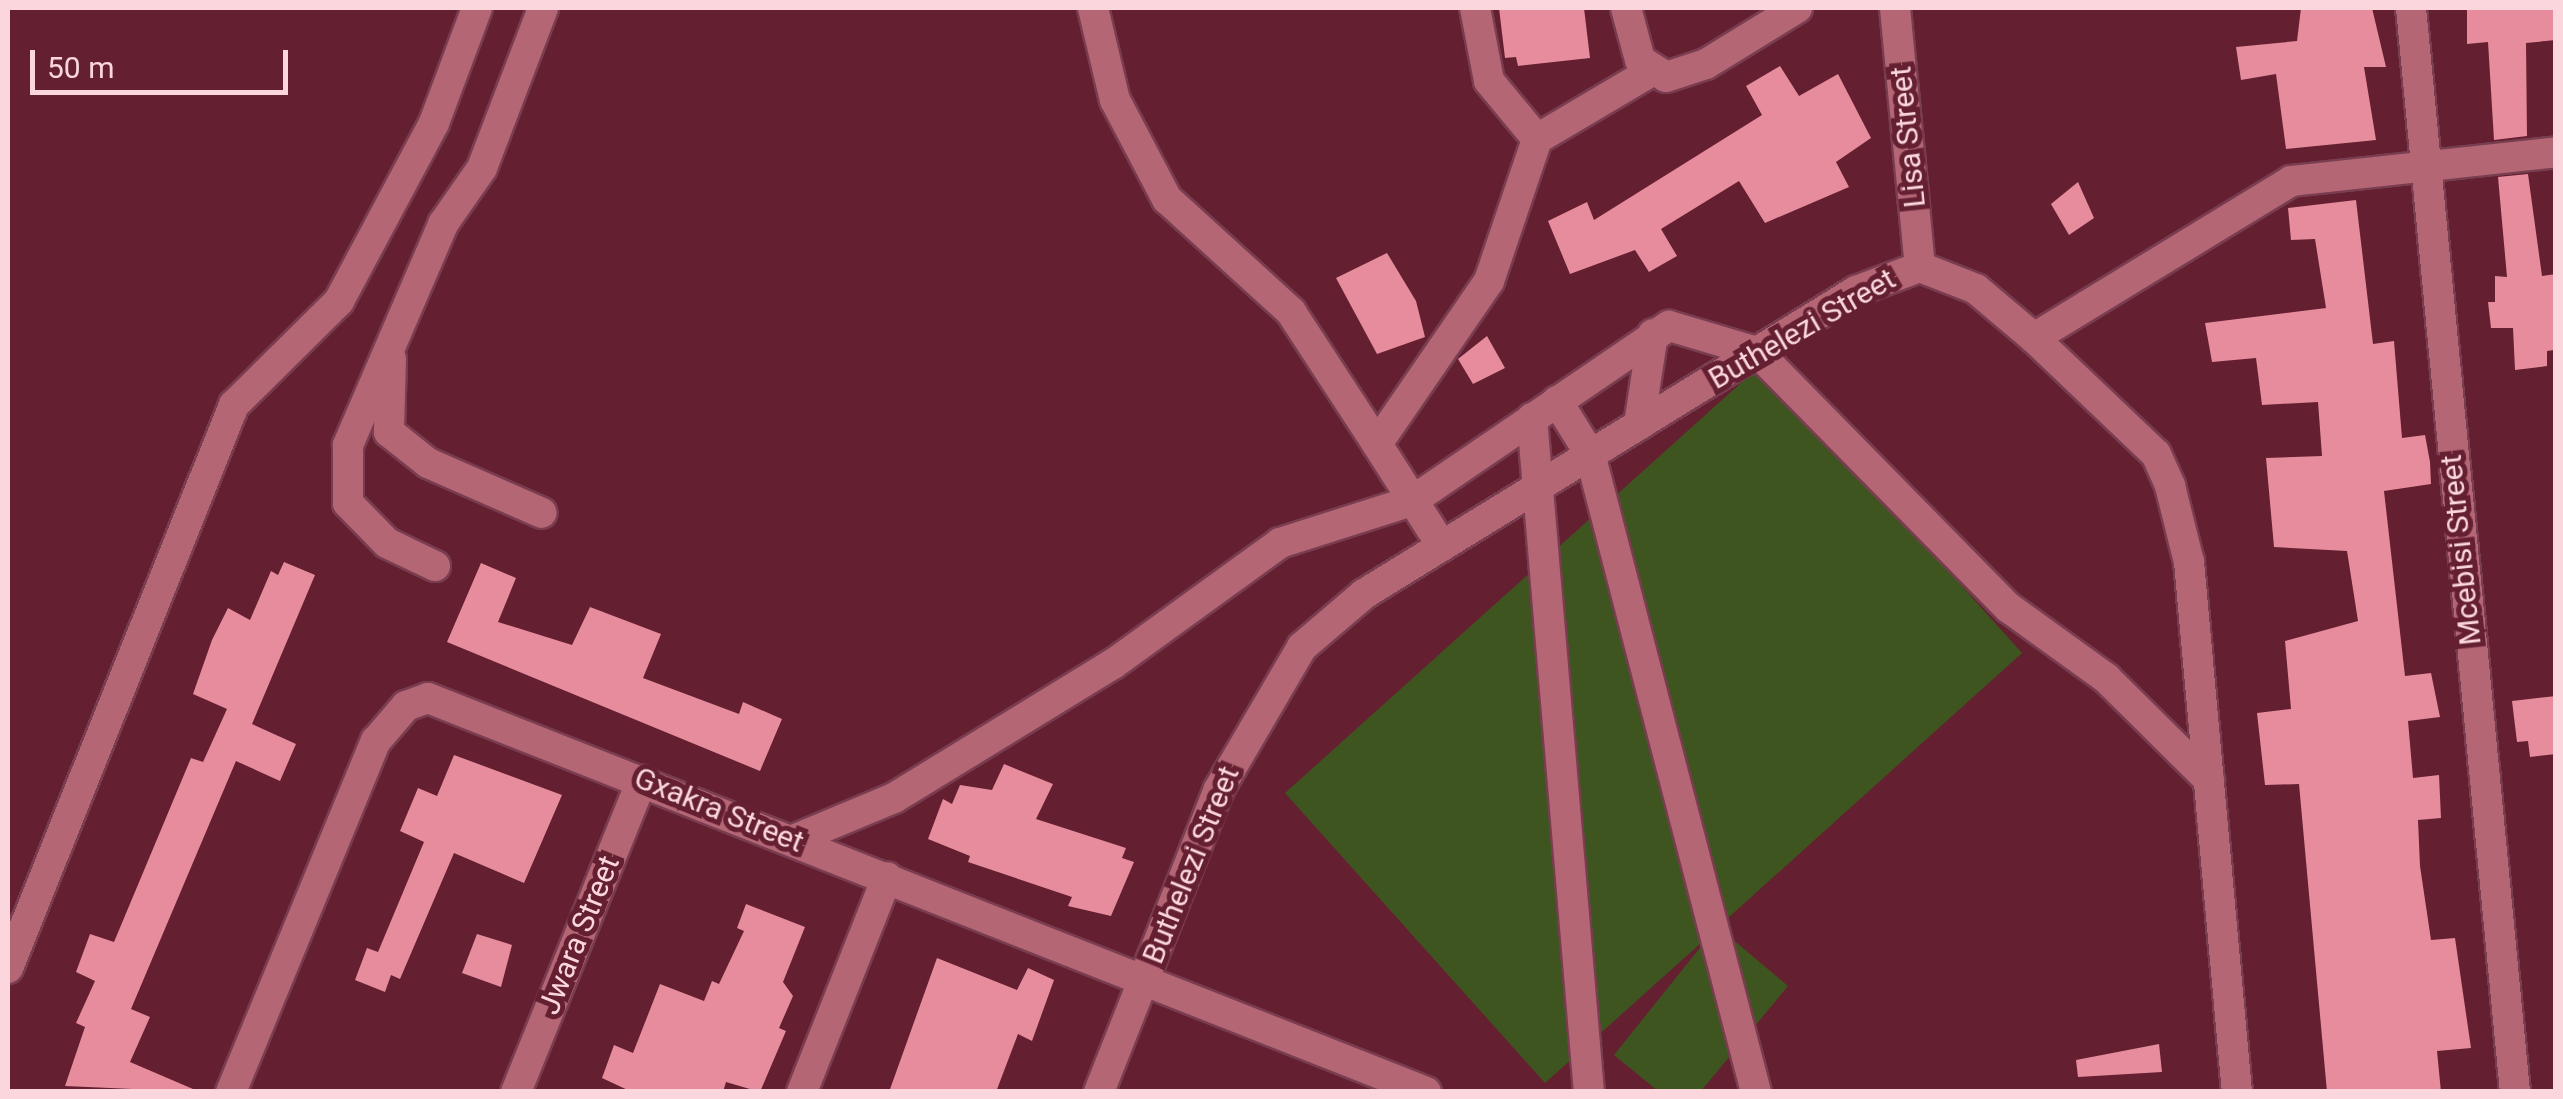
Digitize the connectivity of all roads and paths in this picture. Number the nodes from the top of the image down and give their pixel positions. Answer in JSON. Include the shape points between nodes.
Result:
{"nodes":[{"id":1,"x":476,"y":8,"type":"edge"},
{"id":2,"x":542,"y":8,"type":"edge"},
{"id":3,"x":1092,"y":8,"type":"edge"},
{"id":4,"x":1475,"y":8,"type":"edge"},
{"id":5,"x":1626,"y":8,"type":"edge"},
{"id":6,"x":1798,"y":8,"type":"edge"},
{"id":7,"x":1894,"y":8,"type":"edge"},
{"id":8,"x":2411,"y":8,"type":"edge"},
{"id":9,"x":1652,"y":72,"type":"junction"},
{"id":10,"x":1537,"y":139,"type":"junction"},
{"id":11,"x":2556,"y":152,"type":"edge"},
{"id":12,"x":2426,"y":163,"type":"junction"},
{"id":13,"x":1920,"y":267,"type":"junction"},
{"id":14,"x":1653,"y":334,"type":"junction"},
{"id":15,"x":2034,"y":338,"type":"junction"},
{"id":16,"x":392,"y":345,"type":"junction"},
{"id":17,"x":1757,"y":352,"type":"junction"},
{"id":18,"x":1544,"y":409,"type":"junction"},
{"id":19,"x":1639,"y":424,"type":"junction"},
{"id":20,"x":1377,"y":444,"type":"junction"},
{"id":21,"x":1590,"y":454,"type":"junction"},
{"id":22,"x":1534,"y":489,"type":"junction"},
{"id":23,"x":1412,"y":501,"type":"junction"},
{"id":24,"x":542,"y":513,"type":"dead end"},
{"id":25,"x":1442,"y":546,"type":"junction"},
{"id":26,"x":435,"y":566,"type":"dead end"},
{"id":27,"x":642,"y":780,"type":"junction"},
{"id":28,"x":2209,"y":780,"type":"junction"},
{"id":29,"x":793,"y":840,"type":"junction"},
{"id":30,"x":887,"y":878,"type":"junction"},
{"id":31,"x":8,"y":968,"type":"edge"},
{"id":32,"x":1144,"y":980,"type":"junction"},
{"id":33,"x":1388,"y":1084,"type":"edge"},
{"id":34,"x":231,"y":1092,"type":"edge"},
{"id":35,"x":516,"y":1092,"type":"edge"},
{"id":36,"x":802,"y":1092,"type":"edge"},
{"id":37,"x":1099,"y":1092,"type":"edge"},
{"id":38,"x":1426,"y":1092,"type":"edge"},
{"id":39,"x":1589,"y":1092,"type":"edge"},
{"id":40,"x":1756,"y":1092,"type":"edge"},
{"id":41,"x":2238,"y":1092,"type":"edge"},
{"id":42,"x":2515,"y":1092,"type":"edge"}],
"edges":[{"from":1,"to":31,"type":"street","via":[[434,122],[339,302],[234,404]]},
{"from":2,"to":16,"type":"street","via":[[482,168],[443,224]]},
{"from":3,"to":20,"type":"street","via":[[1115,100],[1159,187],[1189,224],[1291,312]]},
{"from":4,"to":10,"type":"street","via":[[1488,81]]},
{"from":5,"to":9,"type":"street","via":[[1633,46]]},
{"from":6,"to":9,"type":"street","via":[[1683,74]]},
{"from":7,"to":13,"type":"street","name":"Lisa Street"},
{"from":8,"to":12,"type":"street","name":"Mcebisi Street"},
{"from":9,"to":10,"type":"street"},
{"from":10,"to":20,"type":"street","via":[[1488,282]]},
{"from":11,"to":12,"type":"street"},
{"from":12,"to":15,"type":"street","via":[[2274,188]]},
{"from":12,"to":42,"type":"street","name":"Mcebisi Street"},
{"from":13,"to":15,"type":"street","name":"Buthelezi Street","via":[[1976,289]]},
{"from":13,"to":17,"type":"street","name":"Buthelezi Street","via":[[1856,291]]},
{"from":14,"to":17,"type":"street","via":[[1669,326]]},
{"from":14,"to":18,"type":"street"},
{"from":14,"to":19,"type":"street"},
{"from":15,"to":28,"type":"street","name":"Buthelezi Street","via":[[2136,432],[2170,486],[2190,562]]},
{"from":16,"to":24,"type":"street","via":[[389,432],[428,463]]},
{"from":16,"to":26,"type":"street","via":[[348,445],[348,503],[388,543]]},
{"from":17,"to":19,"type":"street","name":"Buthelezi Street"},
{"from":17,"to":28,"type":"street","via":[[2009,608],[2106,678]]},
{"from":18,"to":21,"type":"street"},
{"from":18,"to":22,"type":"street"},
{"from":18,"to":23,"type":"street"},
{"from":19,"to":21,"type":"street","name":"Buthelezi Street"},
{"from":20,"to":23,"type":"street"},
{"from":21,"to":22,"type":"street","name":"Buthelezi Street"},
{"from":21,"to":40,"type":"street"},
{"from":22,"to":25,"type":"street","name":"Buthelezi Street"},
{"from":22,"to":39,"type":"street"},
{"from":23,"to":25,"type":"street"},
{"from":23,"to":29,"type":"street","via":[[1280,543],[1112,664],[894,798]]},
{"from":25,"to":32,"type":"street","name":"Buthelezi Street","via":[[1339,611],[1281,674],[1219,789]]},
{"from":27,"to":29,"type":"street","name":"Gxakra Street"},
{"from":27,"to":34,"type":"street","name":"Gxakra Street","via":[[455,703],[428,698],[406,706],[376,741]]},
{"from":27,"to":35,"type":"street","name":"Jwara Street"},
{"from":28,"to":41,"type":"street","name":"Buthelezi Street"},
{"from":29,"to":30,"type":"street","name":"Gxakra Street"},
{"from":30,"to":32,"type":"street","name":"Gxakra Street"},
{"from":30,"to":36,"type":"street"},
{"from":32,"to":33,"type":"street","name":"Gxakra Street"},
{"from":32,"to":37,"type":"street","name":"Buthelezi Street"},
{"from":33,"to":38,"type":"street","name":"Gxakra Street"}]}
